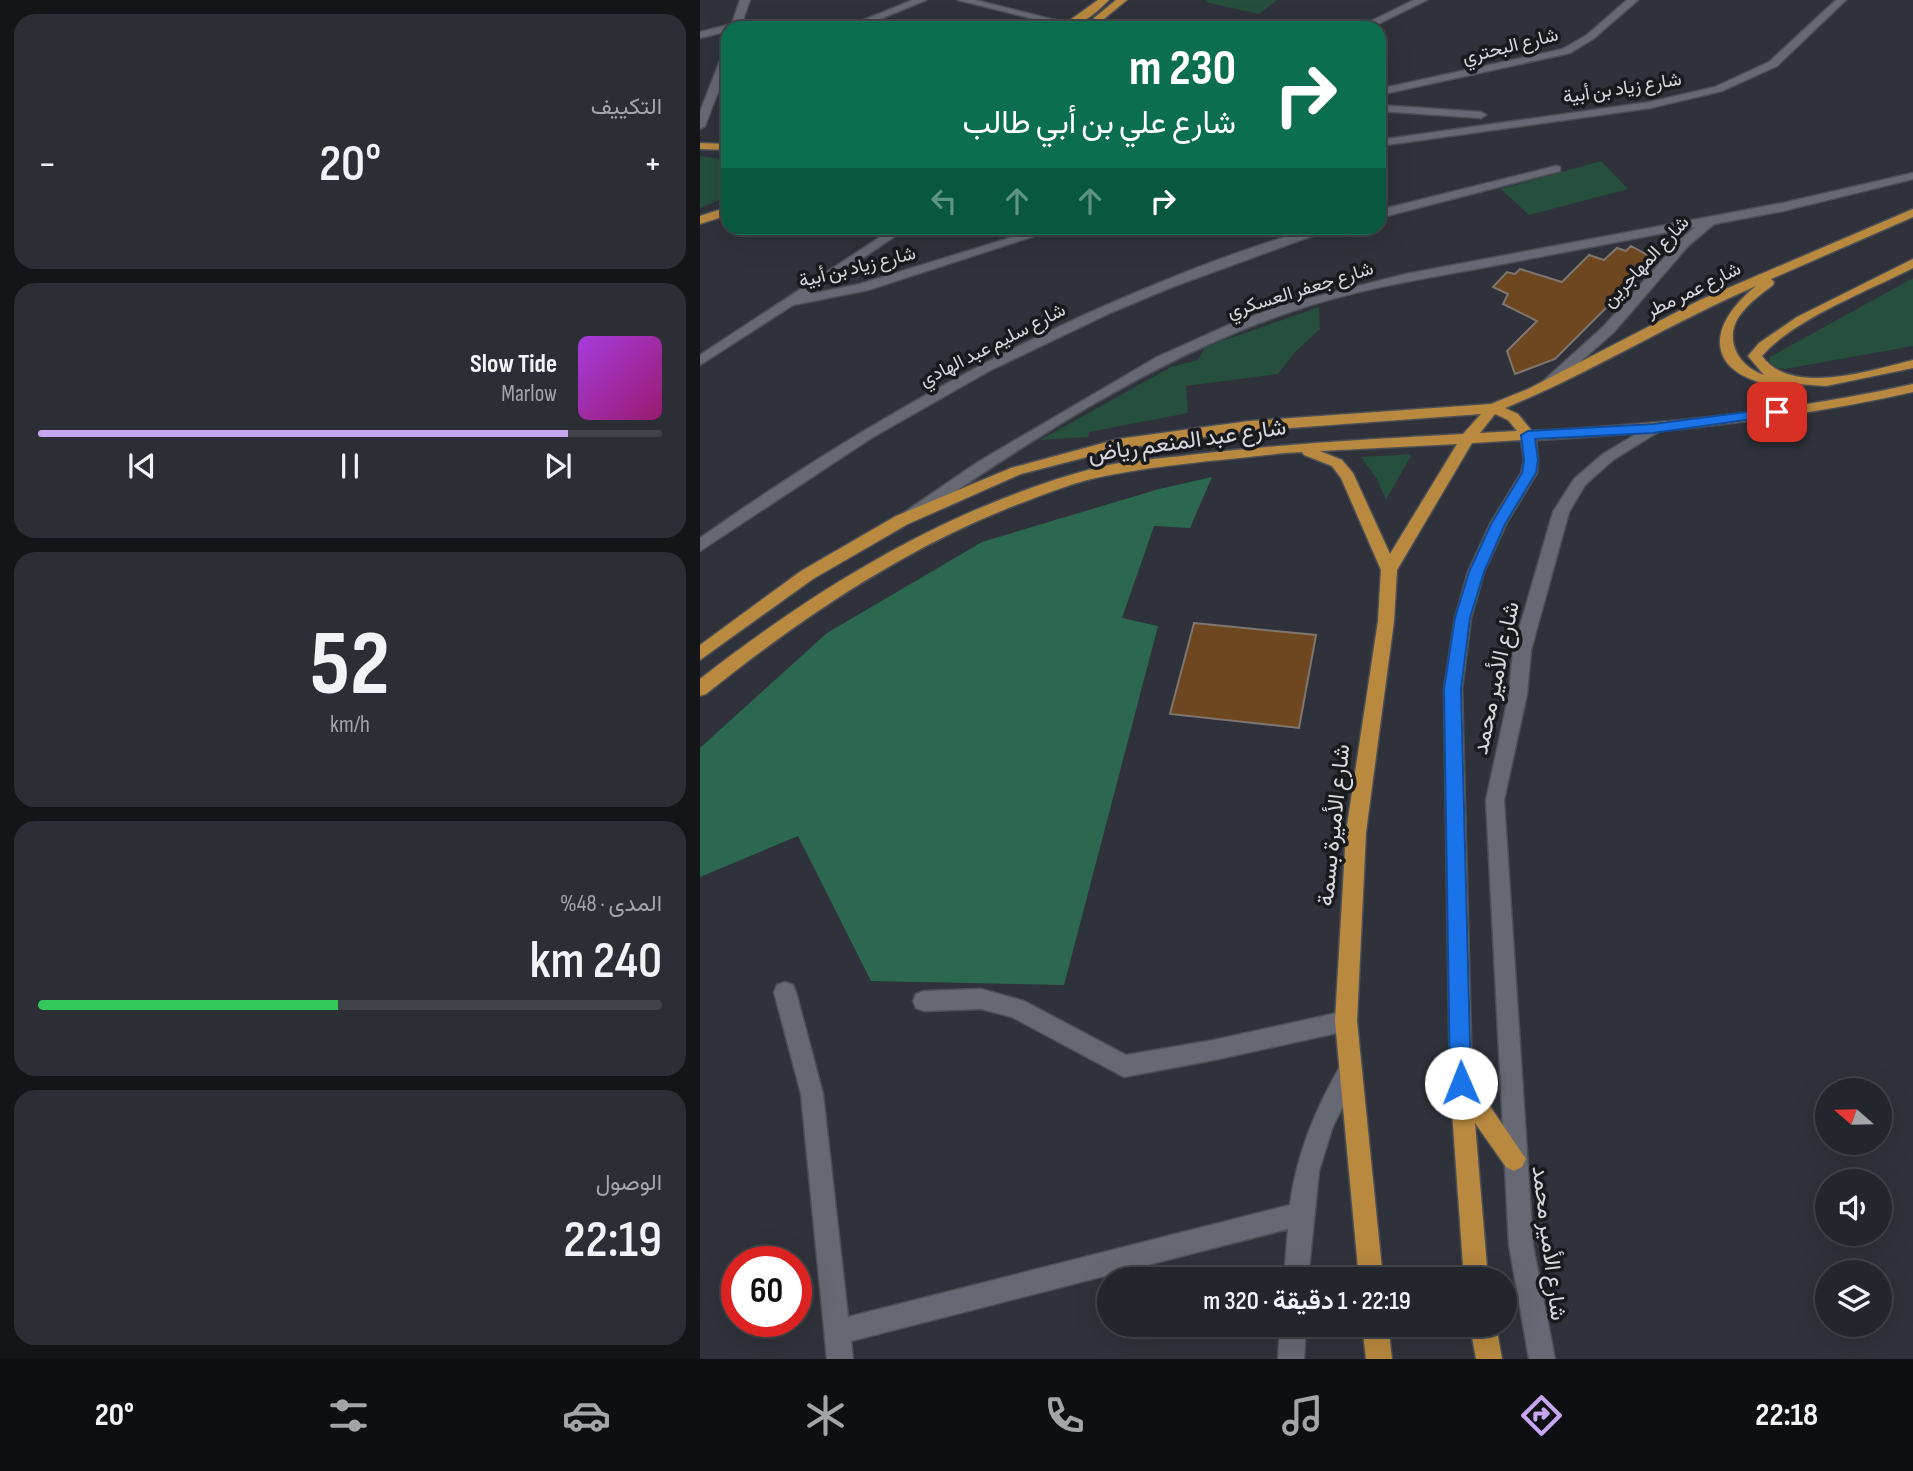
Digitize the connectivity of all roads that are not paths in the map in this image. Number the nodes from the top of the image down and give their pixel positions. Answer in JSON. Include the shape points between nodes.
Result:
{"nodes":[{"id":1,"x":746,"y":0,"type":"edge"},
{"id":2,"x":921,"y":0,"type":"edge"},
{"id":3,"x":963,"y":0,"type":"edge"},
{"id":4,"x":1104,"y":0,"type":"edge"},
{"id":5,"x":1122,"y":0,"type":"edge"},
{"id":6,"x":1422,"y":0,"type":"edge"},
{"id":7,"x":1633,"y":0,"type":"edge"},
{"id":8,"x":1842,"y":0,"type":"edge"},
{"id":9,"x":737,"y":21,"type":"edge"},
{"id":10,"x":867,"y":21,"type":"edge"},
{"id":11,"x":1044,"y":21,"type":"edge"},
{"id":12,"x":1075,"y":21,"type":"edge"},
{"id":13,"x":1098,"y":21,"type":"edge"},
{"id":14,"x":1377,"y":21,"type":"edge"},
{"id":15,"x":721,"y":30,"type":"edge"},
{"id":16,"x":700,"y":35,"type":"edge"},
{"id":17,"x":721,"y":82,"type":"edge"},
{"id":18,"x":1386,"y":90,"type":"edge"},
{"id":19,"x":1386,"y":108,"type":"edge"},
{"id":20,"x":1481,"y":115,"type":"dead end"},
{"id":21,"x":700,"y":126,"type":"edge"},
{"id":22,"x":1386,"y":142,"type":"edge"},
{"id":23,"x":700,"y":146,"type":"edge"},
{"id":24,"x":721,"y":147,"type":"edge"},
{"id":25,"x":1556,"y":169,"type":"dead end"},
{"id":26,"x":1913,"y":176,"type":"edge"},
{"id":27,"x":1386,"y":212,"type":"edge"},
{"id":28,"x":1913,"y":212,"type":"edge"},
{"id":29,"x":721,"y":213,"type":"edge"},
{"id":30,"x":1712,"y":219,"type":"junction"},
{"id":31,"x":700,"y":220,"type":"edge"},
{"id":32,"x":890,"y":235,"type":"edge"},
{"id":33,"x":1030,"y":235,"type":"edge"},
{"id":34,"x":1305,"y":235,"type":"edge"},
{"id":35,"x":1913,"y":263,"type":"edge"},
{"id":36,"x":1787,"y":266,"type":"junction"},
{"id":37,"x":789,"y":302,"type":"junction"},
{"id":38,"x":700,"y":361,"type":"edge"},
{"id":39,"x":1913,"y":364,"type":"edge"},
{"id":40,"x":1548,"y":383,"type":"junction"},
{"id":41,"x":1797,"y":383,"type":"junction"},
{"id":42,"x":1913,"y":388,"type":"edge"},
{"id":43,"x":1493,"y":408,"type":"junction"},
{"id":44,"x":1653,"y":429,"type":"junction"},
{"id":45,"x":1528,"y":435,"type":"junction"},
{"id":46,"x":1467,"y":439,"type":"junction"},
{"id":47,"x":1284,"y":448,"type":"junction"},
{"id":48,"x":902,"y":520,"type":"junction"},
{"id":49,"x":700,"y":546,"type":"edge"},
{"id":50,"x":1389,"y":570,"type":"junction"},
{"id":51,"x":700,"y":654,"type":"edge"},
{"id":52,"x":700,"y":689,"type":"edge"},
{"id":53,"x":785,"y":992,"type":"dead end"},
{"id":54,"x":924,"y":1001,"type":"dead end"},
{"id":55,"x":1346,"y":1021,"type":"junction"},
{"id":56,"x":1350,"y":1071,"type":"junction"},
{"id":57,"x":1461,"y":1083,"type":"junction"},
{"id":58,"x":1514,"y":1159,"type":"junction"},
{"id":59,"x":1301,"y":1214,"type":"junction"},
{"id":60,"x":1297,"y":1267,"type":"edge"},
{"id":61,"x":1370,"y":1267,"type":"edge"},
{"id":62,"x":1475,"y":1267,"type":"edge"},
{"id":63,"x":838,"y":1332,"type":"junction"},
{"id":64,"x":1292,"y":1337,"type":"edge"},
{"id":65,"x":1377,"y":1337,"type":"edge"},
{"id":66,"x":1485,"y":1337,"type":"edge"},
{"id":67,"x":840,"y":1359,"type":"edge"},
{"id":68,"x":1291,"y":1359,"type":"edge"},
{"id":69,"x":1379,"y":1359,"type":"edge"},
{"id":70,"x":1489,"y":1359,"type":"edge"},
{"id":71,"x":1542,"y":1359,"type":"edge"}],
"edges":[{"from":1,"to":9,"type":"street"},
{"from":2,"to":10,"type":"street"},
{"from":3,"to":11,"type":"street"},
{"from":4,"to":12,"type":"main road"},
{"from":5,"to":13,"type":"main road"},
{"from":6,"to":14,"type":"street"},
{"from":7,"to":18,"type":"street","name":"شارع البحتري","via":[[1566,51]]},
{"from":8,"to":22,"type":"street","name":"شارع زياد بن أبية","via":[[1773,64],[1733,85],[1650,105]]},
{"from":15,"to":16,"type":"street"},
{"from":17,"to":21,"type":"street"},
{"from":19,"to":20,"type":"street"},
{"from":23,"to":24,"type":"main road"},
{"from":25,"to":27,"type":"street"},
{"from":26,"to":30,"type":"street","name":"شارع المهاجرين"},
{"from":28,"to":36,"type":"main road","name":"شارع عمر مطر"},
{"from":29,"to":31,"type":"main road"},
{"from":30,"to":40,"type":"street","name":"شارع المهاجرين","via":[[1684,243],[1609,329]]},
{"from":30,"to":48,"type":"street","name":"شارع جعفر العسكري","via":[[1406,278],[1262,317],[1184,349],[1106,390]]},
{"from":32,"to":37,"type":"street"},
{"from":33,"to":37,"type":"street","name":"شارع زياد بن أبية","via":[[863,287]]},
{"from":34,"to":49,"type":"street","name":"شارع سليم عبد الهادي","via":[[1107,307],[997,362],[835,451]]},
{"from":35,"to":41,"type":"main road","via":[[1758,348],[1758,365],[1767,374]]},
{"from":36,"to":40,"type":"main road","name":"شارع عمر مطر"},
{"from":36,"to":41,"type":"main road","via":[[1738,309],[1726,337],[1735,366],[1747,375]]},
{"from":37,"to":38,"type":"street"},
{"from":39,"to":41,"type":"main road"},
{"from":40,"to":43,"type":"main road","name":"شارع عمر مطر"},
{"from":42,"to":44,"type":"main road","name":"شارع عبد المنعم رياض","via":[[1851,402]]},
{"from":43,"to":45,"type":"main road","name":"شارع عبد المنعم رياض","via":[[1513,417]]},
{"from":43,"to":46,"type":"main road","name":"شارع الأميرة بسمة"},
{"from":43,"to":48,"type":"main road","name":"شارع عبد المنعم رياض","via":[[1249,426],[1118,444],[1016,471]]},
{"from":44,"to":45,"type":"main road","name":"شارع عبد المنعم رياض"},
{"from":44,"to":58,"type":"street","name":"شارع الأمير محمد","via":[[1608,457],[1568,497],[1522,650],[1518,694],[1495,800]]},
{"from":45,"to":46,"type":"main road","name":"شارع عبد المنعم رياض"},
{"from":45,"to":57,"type":"main road","via":[[1529,473],[1476,572],[1452,689]]},
{"from":46,"to":47,"type":"main road","name":"شارع عبد المنعم رياض"},
{"from":46,"to":50,"type":"main road","name":"شارع الأميرة بسمة"},
{"from":47,"to":50,"type":"main road","via":[[1337,463],[1348,476]]},
{"from":47,"to":52,"type":"main road","name":"شارع عبد المنعم رياض","via":[[1103,471],[976,514],[893,556],[743,655]]},
{"from":48,"to":51,"type":"main road","name":"شارع عبد المنعم رياض","via":[[807,575]]},
{"from":50,"to":55,"type":"main road","name":"شارع الأميرة بسمة","via":[[1356,832]]},
{"from":53,"to":63,"type":"street","via":[[812,1094]]},
{"from":54,"to":55,"type":"street","via":[[981,999],[1016,1008],[1124,1066]]},
{"from":55,"to":56,"type":"main road","name":"شارع الأميرة بسمة"},
{"from":56,"to":59,"type":"street","via":[[1318,1129],[1305,1175]]},
{"from":56,"to":61,"type":"main road","name":"شارع الأميرة بسمة"},
{"from":57,"to":58,"type":"main road"},
{"from":57,"to":62,"type":"main road"},
{"from":58,"to":71,"type":"street","name":"شارع الأمير محمد","via":[[1521,1245]]},
{"from":59,"to":60,"type":"street"},
{"from":59,"to":63,"type":"street"},
{"from":63,"to":67,"type":"street"},
{"from":64,"to":68,"type":"street"},
{"from":65,"to":69,"type":"main road"},
{"from":66,"to":70,"type":"main road"}]}
